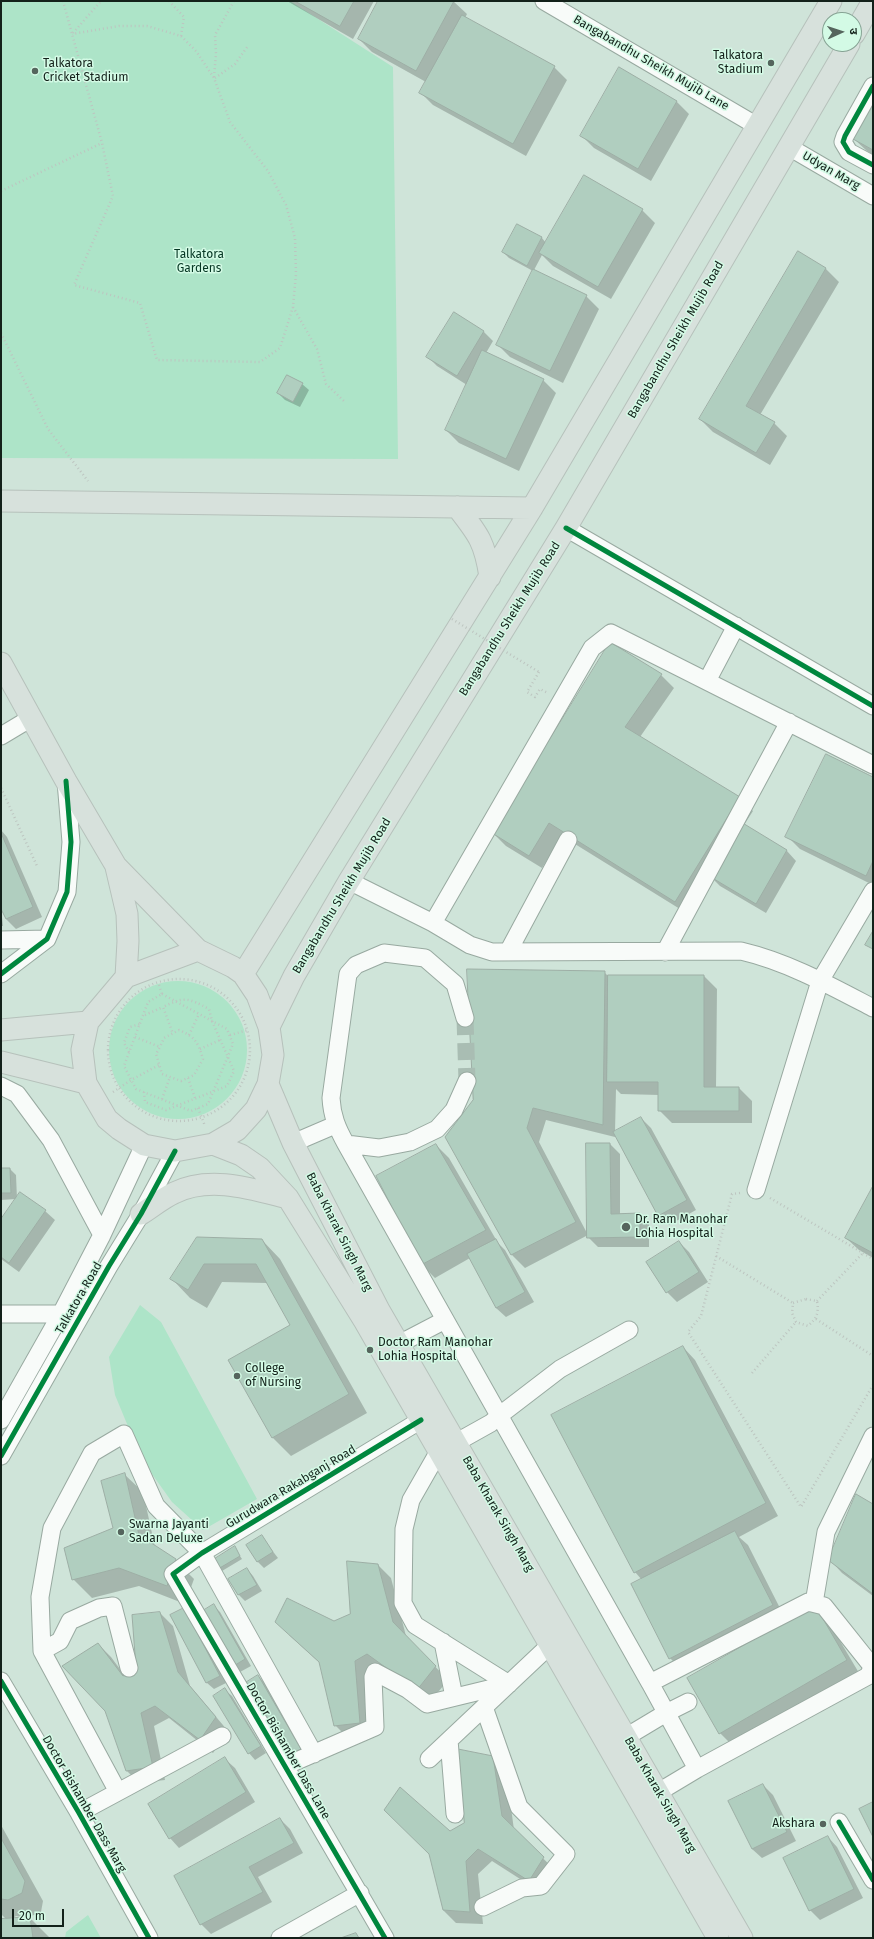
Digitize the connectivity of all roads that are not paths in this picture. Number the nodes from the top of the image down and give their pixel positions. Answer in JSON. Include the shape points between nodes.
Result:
{"nodes":[{"id":1,"x":544,"y":1,"type":"edge"},
{"id":2,"x":830,"y":1,"type":"edge"},
{"id":3,"x":873,"y":1,"type":"edge"},
{"id":4,"x":862,"y":20,"type":"edge"},
{"id":5,"x":843,"y":52,"type":"edge"},
{"id":6,"x":873,"y":86,"type":"edge"},
{"id":7,"x":757,"y":126,"type":"junction"},
{"id":8,"x":788,"y":147,"type":"junction"},
{"id":9,"x":873,"y":165,"type":"edge"},
{"id":10,"x":873,"y":196,"type":"edge"},
{"id":11,"x":3,"y":502,"type":"edge"},
{"id":12,"x":457,"y":507,"type":"junction"},
{"id":13,"x":532,"y":508,"type":"junction"},
{"id":14,"x":566,"y":528,"type":"junction"},
{"id":15,"x":490,"y":577,"type":"junction"},
{"id":16,"x":736,"y":626,"type":"junction"},
{"id":17,"x":1,"y":664,"type":"edge"},
{"id":18,"x":707,"y":682,"type":"junction"},
{"id":19,"x":873,"y":706,"type":"edge"},
{"id":20,"x":31,"y":718,"type":"junction"},
{"id":21,"x":789,"y":722,"type":"junction"},
{"id":22,"x":1,"y":736,"type":"edge"},
{"id":23,"x":873,"y":765,"type":"edge"},
{"id":24,"x":66,"y":781,"type":"junction"},
{"id":25,"x":568,"y":840,"type":"dead end"},
{"id":26,"x":116,"y":866,"type":"junction"},
{"id":27,"x":349,"y":881,"type":"junction"},
{"id":28,"x":873,"y":891,"type":"edge"},
{"id":29,"x":434,"y":923,"type":"junction"},
{"id":30,"x":47,"y":939,"type":"junction"},
{"id":31,"x":1,"y":940,"type":"edge"},
{"id":32,"x":198,"y":950,"type":"junction"},
{"id":33,"x":508,"y":952,"type":"junction"},
{"id":34,"x":665,"y":952,"type":"junction"},
{"id":35,"x":1,"y":974,"type":"edge"},
{"id":36,"x":243,"y":974,"type":"junction"},
{"id":37,"x":126,"y":977,"type":"junction"},
{"id":38,"x":820,"y":981,"type":"junction"},
{"id":39,"x":873,"y":1008,"type":"edge"},
{"id":40,"x":465,"y":1018,"type":"tunnel mouth"},
{"id":41,"x":88,"y":1022,"type":"junction"},
{"id":42,"x":269,"y":1028,"type":"junction"},
{"id":43,"x":1,"y":1030,"type":"edge"},
{"id":44,"x":1,"y":1062,"type":"edge"},
{"id":45,"x":467,"y":1081,"type":"tunnel mouth"},
{"id":46,"x":86,"y":1083,"type":"junction"},
{"id":47,"x":268,"y":1084,"type":"junction"},
{"id":48,"x":1,"y":1086,"type":"edge"},
{"id":49,"x":336,"y":1125,"type":"junction"},
{"id":50,"x":293,"y":1143,"type":"junction"},
{"id":51,"x":213,"y":1144,"type":"junction"},
{"id":52,"x":346,"y":1144,"type":"junction"},
{"id":53,"x":144,"y":1145,"type":"junction"},
{"id":54,"x":175,"y":1151,"type":"junction"},
{"id":55,"x":756,"y":1190,"type":"road end"},
{"id":56,"x":288,"y":1198,"type":"junction"},
{"id":57,"x":141,"y":1214,"type":"junction"},
{"id":58,"x":102,"y":1235,"type":"junction"},
{"id":59,"x":1,"y":1314,"type":"edge"},
{"id":60,"x":61,"y":1314,"type":"junction"},
{"id":61,"x":445,"y":1320,"type":"junction"},
{"id":62,"x":629,"y":1330,"type":"dead end"},
{"id":63,"x":399,"y":1344,"type":"junction"},
{"id":64,"x":500,"y":1414,"type":"junction"},
{"id":65,"x":1,"y":1420,"type":"edge"},
{"id":66,"x":421,"y":1420,"type":"junction"},
{"id":67,"x":873,"y":1436,"type":"edge"},
{"id":68,"x":448,"y":1447,"type":"junction"},
{"id":69,"x":1,"y":1456,"type":"edge"},
{"id":70,"x":202,"y":1553,"type":"junction"},
{"id":71,"x":173,"y":1574,"type":"joint"},
{"id":72,"x":814,"y":1603,"type":"junction"},
{"id":73,"x":443,"y":1642,"type":"junction"},
{"id":74,"x":550,"y":1645,"type":"junction"},
{"id":75,"x":42,"y":1652,"type":"junction"},
{"id":76,"x":129,"y":1668,"type":"dead end"},
{"id":77,"x":1,"y":1681,"type":"edge"},
{"id":78,"x":650,"y":1683,"type":"junction"},
{"id":79,"x":509,"y":1684,"type":"junction"},
{"id":80,"x":454,"y":1698,"type":"junction"},
{"id":81,"x":688,"y":1702,"type":"dead end"},
{"id":82,"x":484,"y":1707,"type":"junction"},
{"id":83,"x":666,"y":1713,"type":"junction"},
{"id":84,"x":222,"y":1736,"type":"dead end"},
{"id":85,"x":626,"y":1737,"type":"junction"},
{"id":86,"x":449,"y":1740,"type":"junction"},
{"id":87,"x":314,"y":1754,"type":"junction"},
{"id":88,"x":429,"y":1759,"type":"dead end"},
{"id":89,"x":285,"y":1766,"type":"junction"},
{"id":90,"x":697,"y":1770,"type":"junction"},
{"id":91,"x":118,"y":1792,"type":"junction"},
{"id":92,"x":658,"y":1793,"type":"junction"},
{"id":93,"x":640,"y":1803,"type":"junction"},
{"id":94,"x":79,"y":1813,"type":"junction"},
{"id":95,"x":455,"y":1814,"type":"dead end"},
{"id":96,"x":839,"y":1822,"type":"dead end"},
{"id":97,"x":873,"y":1880,"type":"edge"},
{"id":98,"x":360,"y":1893,"type":"junction"},
{"id":99,"x":483,"y":1907,"type":"dead end"},
{"id":100,"x":149,"y":1938,"type":"edge"},
{"id":101,"x":280,"y":1938,"type":"edge"},
{"id":102,"x":385,"y":1938,"type":"edge"},
{"id":103,"x":718,"y":1938,"type":"edge"},
{"id":104,"x":742,"y":1938,"type":"edge"}],
"edges":[{"from":1,"to":7,"type":"street","name":"Bangabandhu Sheikh Mujib Lane"},
{"from":2,"to":7,"type":"main road"},
{"from":3,"to":4,"type":"main road"},
{"from":5,"to":8,"type":"main road","name":"Bangabandhu Sheikh Mujib Road"},
{"from":6,"to":9,"type":"street","via":[[843,142],[848,152]]},
{"from":7,"to":13,"type":"main road"},
{"from":8,"to":10,"type":"street","name":"Udyan Marg"},
{"from":8,"to":14,"type":"main road","name":"Bangabandhu Sheikh Mujib Road"},
{"from":11,"to":12,"type":"main road"},
{"from":12,"to":13,"type":"main road"},
{"from":12,"to":15,"type":"main road","via":[[482,542]]},
{"from":13,"to":15,"type":"main road"},
{"from":14,"to":16,"type":"street"},
{"from":14,"to":27,"type":"main road","name":"Bangabandhu Sheikh Mujib Road"},
{"from":15,"to":36,"type":"main road"},
{"from":16,"to":18,"type":"street"},
{"from":16,"to":19,"type":"street"},
{"from":17,"to":20,"type":"main road"},
{"from":18,"to":21,"type":"street"},
{"from":18,"to":29,"type":"street","via":[[611,634],[592,648]]},
{"from":20,"to":22,"type":"street"},
{"from":20,"to":24,"type":"main road"},
{"from":21,"to":23,"type":"street"},
{"from":21,"to":34,"type":"street"},
{"from":24,"to":26,"type":"main road"},
{"from":24,"to":30,"type":"street","via":[[71,842],[67,892]]},
{"from":25,"to":33,"type":"street"},
{"from":26,"to":32,"type":"main road"},
{"from":26,"to":37,"type":"main road","via":[[127,914]]},
{"from":27,"to":29,"type":"street"},
{"from":27,"to":42,"type":"main road","name":"Bangabandhu Sheikh Mujib Road","via":[[294,976]]},
{"from":28,"to":38,"type":"street"},
{"from":29,"to":33,"type":"street","via":[[470,945],[492,952]]},
{"from":30,"to":31,"type":"street"},
{"from":30,"to":35,"type":"street"},
{"from":32,"to":36,"type":"main road"},
{"from":32,"to":37,"type":"main road"},
{"from":33,"to":34,"type":"street"},
{"from":34,"to":38,"type":"street","via":[[741,950],[775,961]]},
{"from":36,"to":42,"type":"main road","via":[[257,995]]},
{"from":37,"to":41,"type":"main road"},
{"from":38,"to":39,"type":"street"},
{"from":38,"to":55,"type":"street"},
{"from":40,"to":49,"type":"street","via":[[456,984],[425,958],[384,953],[356,965],[348,974],[332,1098],[332,1112]]},
{"from":41,"to":43,"type":"main road"},
{"from":41,"to":46,"type":"main road","via":[[82,1050]]},
{"from":42,"to":47,"type":"main road","via":[[273,1056]]},
{"from":44,"to":46,"type":"main road"},
{"from":45,"to":52,"type":"street","via":[[454,1110],[437,1129],[410,1142],[378,1148]]},
{"from":46,"to":53,"type":"main road","via":[[107,1119]]},
{"from":47,"to":50,"type":"main road","name":"Baba Kharak Singh Marg"},
{"from":47,"to":51,"type":"main road","via":[[256,1109],[237,1130]]},
{"from":48,"to":58,"type":"street","via":[[17,1094],[51,1140]]},
{"from":49,"to":50,"type":"street"},
{"from":49,"to":52,"type":"street"},
{"from":50,"to":63,"type":"main road","name":"Baba Kharak Singh Marg"},
{"from":51,"to":54,"type":"main road"},
{"from":51,"to":56,"type":"main road","name":"Baba Kharak Singh Marg","via":[[241,1155],[260,1168]]},
{"from":52,"to":61,"type":"street"},
{"from":53,"to":54,"type":"main road"},
{"from":53,"to":58,"type":"street","name":"Talkatora Road"},
{"from":54,"to":57,"type":"street","name":"Talkatora Road"},
{"from":56,"to":57,"type":"main road","via":[[258,1190],[209,1184],[174,1192]]},
{"from":56,"to":66,"type":"main road","name":"Baba Kharak Singh Marg","via":[[365,1322]]},
{"from":57,"to":69,"type":"street","name":"Talkatora Road"},
{"from":58,"to":60,"type":"street","name":"Talkatora Road"},
{"from":59,"to":60,"type":"street"},
{"from":60,"to":65,"type":"street","name":"Talkatora Road"},
{"from":61,"to":63,"type":"street"},
{"from":61,"to":64,"type":"street"},
{"from":62,"to":64,"type":"street","via":[[560,1369]]},
{"from":63,"to":68,"type":"main road","name":"Baba Kharak Singh Marg"},
{"from":64,"to":68,"type":"street","via":[[491,1423]]},
{"from":64,"to":78,"type":"street"},
{"from":66,"to":68,"type":"main road","name":"Baba Kharak Singh Marg"},
{"from":66,"to":70,"type":"street","name":"Gurudwara Rakabganj Road"},
{"from":67,"to":72,"type":"street","via":[[826,1532]]},
{"from":68,"to":73,"type":"street","via":[[411,1500],[404,1529],[403,1603],[415,1625]]},
{"from":68,"to":74,"type":"main road","name":"Baba Kharak Singh Marg"},
{"from":68,"to":85,"type":"main road","name":"Baba Kharak Singh Marg"},
{"from":70,"to":71,"type":"street","name":"Gurudwara Rakabganj Road"},
{"from":70,"to":75,"type":"street","via":[[156,1506],[124,1434],[92,1452],[52,1528],[40,1597]]},
{"from":70,"to":87,"type":"street"},
{"from":71,"to":89,"type":"street","name":"Doctor Bishamber Dass Lane"},
{"from":72,"to":78,"type":"street","via":[[808,1602]]},
{"from":72,"to":90,"type":"street","via":[[824,1606],[871,1665],[868,1676]]},
{"from":73,"to":79,"type":"street"},
{"from":73,"to":80,"type":"street"},
{"from":74,"to":79,"type":"street"},
{"from":74,"to":93,"type":"main road","name":"Baba Kharak Singh Marg"},
{"from":75,"to":76,"type":"street","via":[[60,1641],[70,1621],[99,1608],[113,1606]]},
{"from":75,"to":91,"type":"street"},
{"from":77,"to":94,"type":"street","name":"Doctor Bishamber Dass Marg"},
{"from":78,"to":83,"type":"street"},
{"from":79,"to":80,"type":"street"},
{"from":79,"to":82,"type":"street"},
{"from":80,"to":87,"type":"street","via":[[426,1704],[407,1689],[375,1672],[375,1728]]},
{"from":81,"to":83,"type":"street"},
{"from":82,"to":86,"type":"street"},
{"from":82,"to":99,"type":"street","via":[[519,1807],[566,1854],[541,1886],[522,1888]]},
{"from":83,"to":85,"type":"street"},
{"from":83,"to":90,"type":"street"},
{"from":84,"to":91,"type":"street"},
{"from":85,"to":92,"type":"main road","name":"Baba Kharak Singh Marg"},
{"from":86,"to":88,"type":"street"},
{"from":86,"to":95,"type":"street"},
{"from":87,"to":89,"type":"street"},
{"from":89,"to":98,"type":"street","name":"Doctor Bishamber Dass Lane"},
{"from":90,"to":92,"type":"street"},
{"from":91,"to":94,"type":"street"},
{"from":92,"to":93,"type":"street"},
{"from":92,"to":104,"type":"main road","name":"Baba Kharak Singh Marg"},
{"from":93,"to":103,"type":"main road","name":"Baba Kharak Singh Marg"},
{"from":94,"to":100,"type":"street","name":"Doctor Bishamber Dass Marg"},
{"from":96,"to":97,"type":"street"},
{"from":98,"to":101,"type":"street"},
{"from":98,"to":102,"type":"street","name":"Doctor Bishamber Dass Lane"}]}
